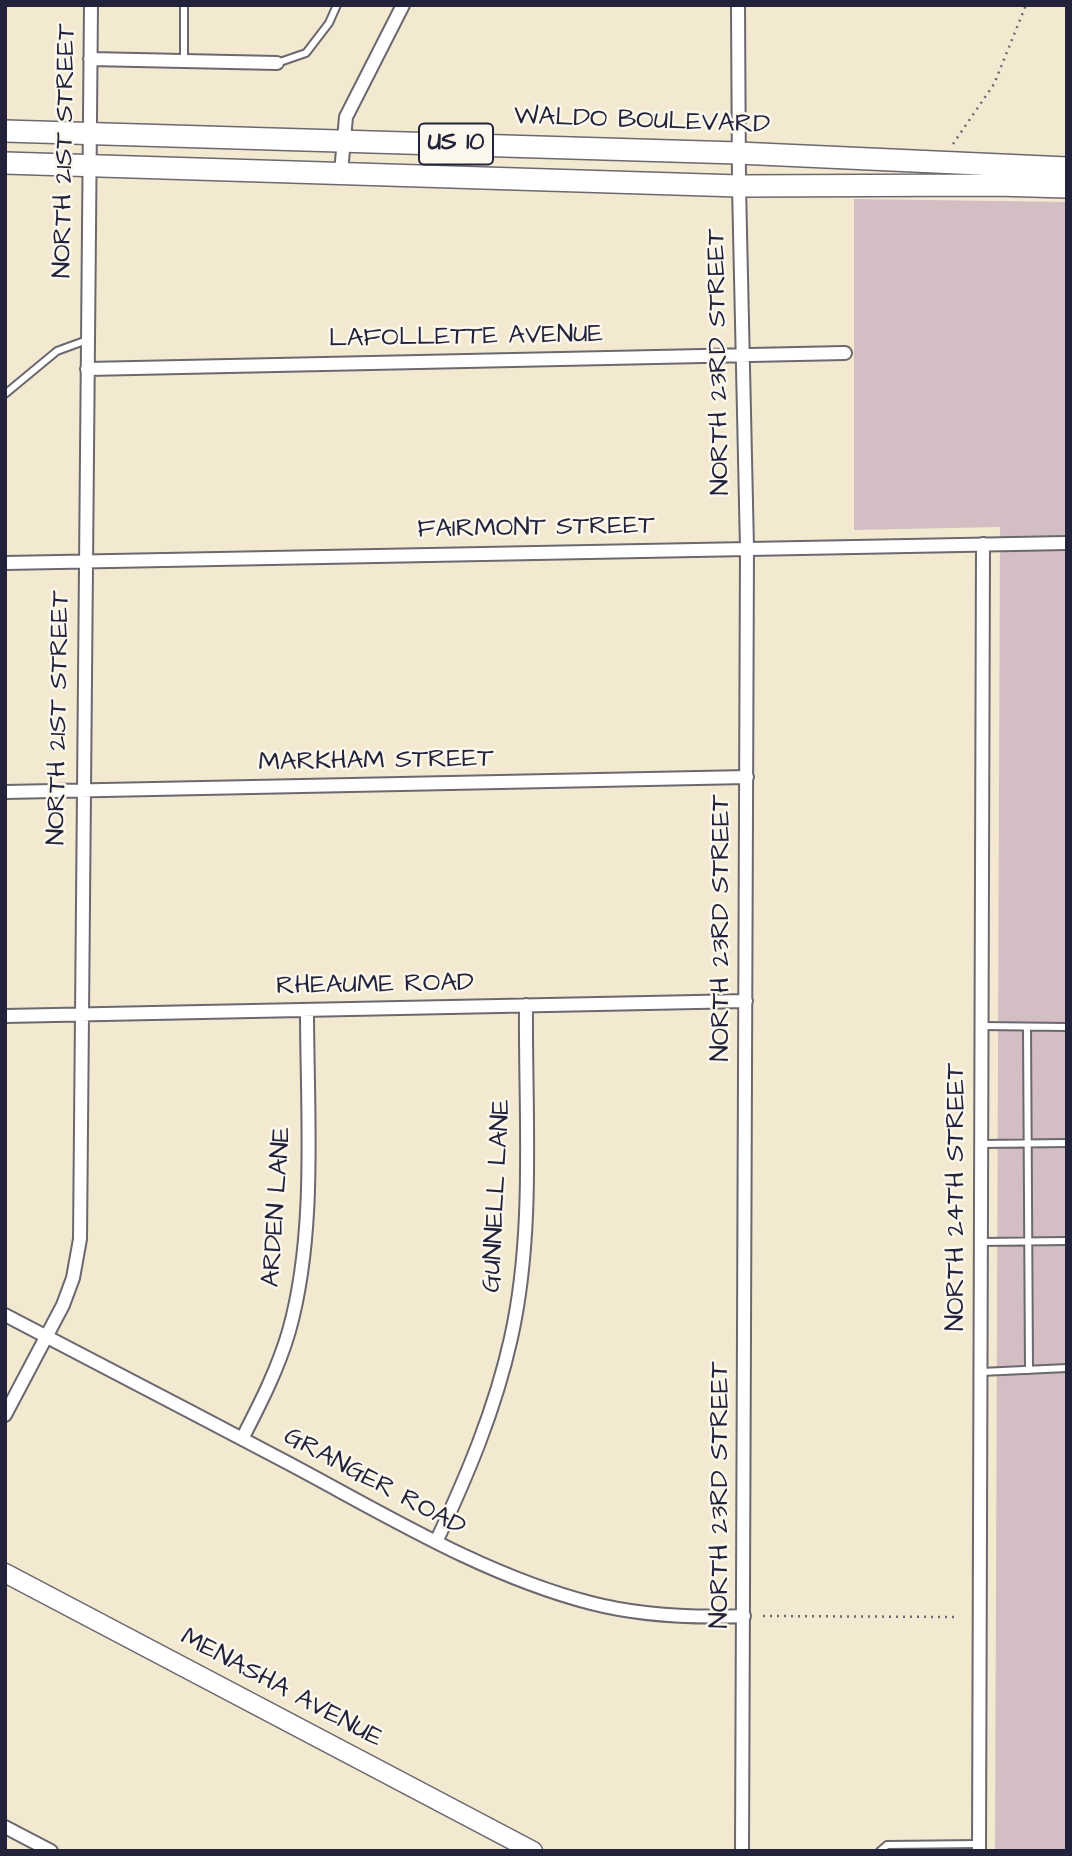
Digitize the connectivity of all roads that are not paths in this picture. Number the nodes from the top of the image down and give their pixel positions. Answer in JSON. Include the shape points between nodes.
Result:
{"nodes":[{"id":1,"x":90,"y":5,"type":"edge"},
{"id":2,"x":184,"y":5,"type":"edge"},
{"id":3,"x":337,"y":5,"type":"edge"},
{"id":4,"x":403,"y":5,"type":"edge"},
{"id":5,"x":738,"y":5,"type":"edge"},
{"id":6,"x":90,"y":59,"type":"junction"},
{"id":7,"x":184,"y":61,"type":"junction"},
{"id":8,"x":277,"y":63,"type":"joint"},
{"id":9,"x":5,"y":131,"type":"edge"},
{"id":10,"x":89,"y":132,"type":"junction"},
{"id":11,"x":342,"y":140,"type":"junction"},
{"id":12,"x":738,"y":153,"type":"junction"},
{"id":13,"x":5,"y":163,"type":"edge"},
{"id":14,"x":89,"y":166,"type":"junction"},
{"id":15,"x":1067,"y":168,"type":"edge"},
{"id":16,"x":341,"y":172,"type":"junction"},
{"id":17,"x":739,"y":186,"type":"junction"},
{"id":18,"x":1067,"y":187,"type":"edge"},
{"id":19,"x":88,"y":340,"type":"junction"},
{"id":20,"x":845,"y":353,"type":"dead end"},
{"id":21,"x":744,"y":355,"type":"junction"},
{"id":22,"x":87,"y":369,"type":"junction"},
{"id":23,"x":5,"y":394,"type":"edge"},
{"id":24,"x":1067,"y":543,"type":"edge"},
{"id":25,"x":983,"y":544,"type":"junction"},
{"id":26,"x":747,"y":548,"type":"junction"},
{"id":27,"x":85,"y":561,"type":"junction"},
{"id":28,"x":5,"y":563,"type":"edge"},
{"id":29,"x":747,"y":777,"type":"junction"},
{"id":30,"x":82,"y":790,"type":"junction"},
{"id":31,"x":5,"y":792,"type":"edge"},
{"id":32,"x":746,"y":1001,"type":"junction"},
{"id":33,"x":526,"y":1005,"type":"junction"},
{"id":34,"x":307,"y":1010,"type":"junction"},
{"id":35,"x":82,"y":1014,"type":"junction"},
{"id":36,"x":5,"y":1016,"type":"edge"},
{"id":37,"x":982,"y":1026,"type":"junction"},
{"id":38,"x":1027,"y":1027,"type":"junction"},
{"id":39,"x":1067,"y":1027,"type":"edge"},
{"id":40,"x":1027,"y":1143,"type":"junction"},
{"id":41,"x":1067,"y":1143,"type":"edge"},
{"id":42,"x":981,"y":1144,"type":"junction"},
{"id":43,"x":1067,"y":1241,"type":"edge"},
{"id":44,"x":981,"y":1242,"type":"junction"},
{"id":45,"x":1027,"y":1242,"type":"junction"},
{"id":46,"x":5,"y":1315,"type":"edge"},
{"id":47,"x":46,"y":1337,"type":"junction"},
{"id":48,"x":1067,"y":1368,"type":"edge"},
{"id":49,"x":1029,"y":1370,"type":"junction"},
{"id":50,"x":981,"y":1372,"type":"junction"},
{"id":51,"x":5,"y":1415,"type":"edge"},
{"id":52,"x":242,"y":1439,"type":"junction"},
{"id":53,"x":436,"y":1542,"type":"junction"},
{"id":54,"x":5,"y":1573,"type":"edge"},
{"id":55,"x":744,"y":1616,"type":"junction"},
{"id":56,"x":5,"y":1827,"type":"edge"},
{"id":57,"x":979,"y":1847,"type":"edge"},
{"id":58,"x":51,"y":1851,"type":"edge"},
{"id":59,"x":533,"y":1851,"type":"edge"},
{"id":60,"x":742,"y":1851,"type":"edge"},
{"id":61,"x":880,"y":1851,"type":"edge"}],
"edges":[{"from":1,"to":6,"type":"street","name":"NORTH 21ST STREET"},
{"from":2,"to":7,"type":"lane"},
{"from":3,"to":8,"type":"lane","via":[[306,53]]},
{"from":4,"to":11,"type":"street","via":[[348,111]]},
{"from":5,"to":12,"type":"street","name":"NORTH 23RD STREET"},
{"from":6,"to":7,"type":"street"},
{"from":6,"to":10,"type":"street","name":"NORTH 21ST STREET"},
{"from":7,"to":8,"type":"street"},
{"from":9,"to":10,"type":"main road","name":"WALDO BOULEVARD","number":"US 10"},
{"from":10,"to":11,"type":"main road","name":"WALDO BOULEVARD","number":"US 10"},
{"from":10,"to":14,"type":"street","name":"NORTH 21ST STREET"},
{"from":11,"to":12,"type":"main road","name":"WALDO BOULEVARD","number":"US 10"},
{"from":11,"to":16,"type":"street"},
{"from":12,"to":15,"type":"main road","name":"WALDO BOULEVARD","number":"US 10"},
{"from":12,"to":17,"type":"street","name":"NORTH 23RD STREET"},
{"from":13,"to":14,"type":"main road","number":"US 10"},
{"from":14,"to":16,"type":"main road","number":"US 10"},
{"from":14,"to":19,"type":"street","name":"NORTH 21ST STREET"},
{"from":16,"to":17,"type":"main road","number":"US 10"},
{"from":17,"to":18,"type":"main road","number":"US 10"},
{"from":17,"to":21,"type":"street","name":"NORTH 23RD STREET"},
{"from":19,"to":22,"type":"street","name":"NORTH 21ST STREET"},
{"from":19,"to":23,"type":"lane","via":[[57,351]]},
{"from":20,"to":21,"type":"street","name":"LAFOLLETTE AVENUE"},
{"from":21,"to":22,"type":"street","name":"LAFOLLETTE AVENUE"},
{"from":21,"to":26,"type":"street","name":"NORTH 23RD STREET"},
{"from":22,"to":27,"type":"street","name":"NORTH 21ST STREET"},
{"from":24,"to":25,"type":"street","name":"FAIRMONT STREET"},
{"from":25,"to":26,"type":"street","name":"FAIRMONT STREET"},
{"from":25,"to":37,"type":"street","name":"NORTH 24TH STREET"},
{"from":26,"to":27,"type":"street","name":"FAIRMONT STREET"},
{"from":26,"to":29,"type":"street","name":"NORTH 23RD STREET"},
{"from":27,"to":28,"type":"street","name":"FAIRMONT STREET"},
{"from":27,"to":30,"type":"street","name":"NORTH 21ST STREET"},
{"from":29,"to":30,"type":"street","name":"MARKHAM STREET"},
{"from":29,"to":32,"type":"street","name":"NORTH 23RD STREET"},
{"from":30,"to":31,"type":"street","name":"MARKHAM STREET"},
{"from":30,"to":35,"type":"street","name":"NORTH 21ST STREET"},
{"from":32,"to":33,"type":"street","name":"RHEAUME ROAD"},
{"from":32,"to":55,"type":"street","name":"NORTH 23RD STREET"},
{"from":33,"to":34,"type":"street","name":"RHEAUME ROAD"},
{"from":33,"to":53,"type":"street","name":"GUNNELL LANE","via":[[525,1222],[512,1337],[484,1433]]},
{"from":34,"to":35,"type":"street","name":"RHEAUME ROAD"},
{"from":34,"to":52,"type":"street","name":"ARDEN LANE","via":[[307,1195],[300,1279],[289,1331]]},
{"from":35,"to":36,"type":"street","name":"RHEAUME ROAD"},
{"from":35,"to":47,"type":"street","name":"NORTH 21ST STREET","via":[[80,1239],[73,1278]]},
{"from":37,"to":38,"type":"lane"},
{"from":37,"to":42,"type":"street","name":"NORTH 24TH STREET"},
{"from":38,"to":39,"type":"lane"},
{"from":38,"to":40,"type":"lane"},
{"from":40,"to":41,"type":"lane"},
{"from":40,"to":42,"type":"lane"},
{"from":40,"to":45,"type":"lane"},
{"from":42,"to":44,"type":"street","name":"NORTH 24TH STREET"},
{"from":43,"to":45,"type":"lane"},
{"from":44,"to":45,"type":"lane"},
{"from":44,"to":50,"type":"street","name":"NORTH 24TH STREET"},
{"from":45,"to":49,"type":"lane"},
{"from":46,"to":47,"type":"street","name":"GRANGER ROAD"},
{"from":47,"to":51,"type":"street","name":"NORTH 21ST STREET"},
{"from":47,"to":52,"type":"street","name":"GRANGER ROAD"},
{"from":48,"to":49,"type":"lane"},
{"from":49,"to":50,"type":"lane"},
{"from":50,"to":57,"type":"street","name":"NORTH 24TH STREET"},
{"from":52,"to":53,"type":"street","name":"GRANGER ROAD"},
{"from":53,"to":55,"type":"street","name":"GRANGER ROAD","via":[[515,1579],[592,1604],[696,1618]]},
{"from":54,"to":59,"type":"street","name":"MENASHA AVENUE"},
{"from":55,"to":60,"type":"street","name":"NORTH 23RD STREET"},
{"from":56,"to":58,"type":"street"},
{"from":57,"to":61,"type":"lane","via":[[887,1846]]}]}
